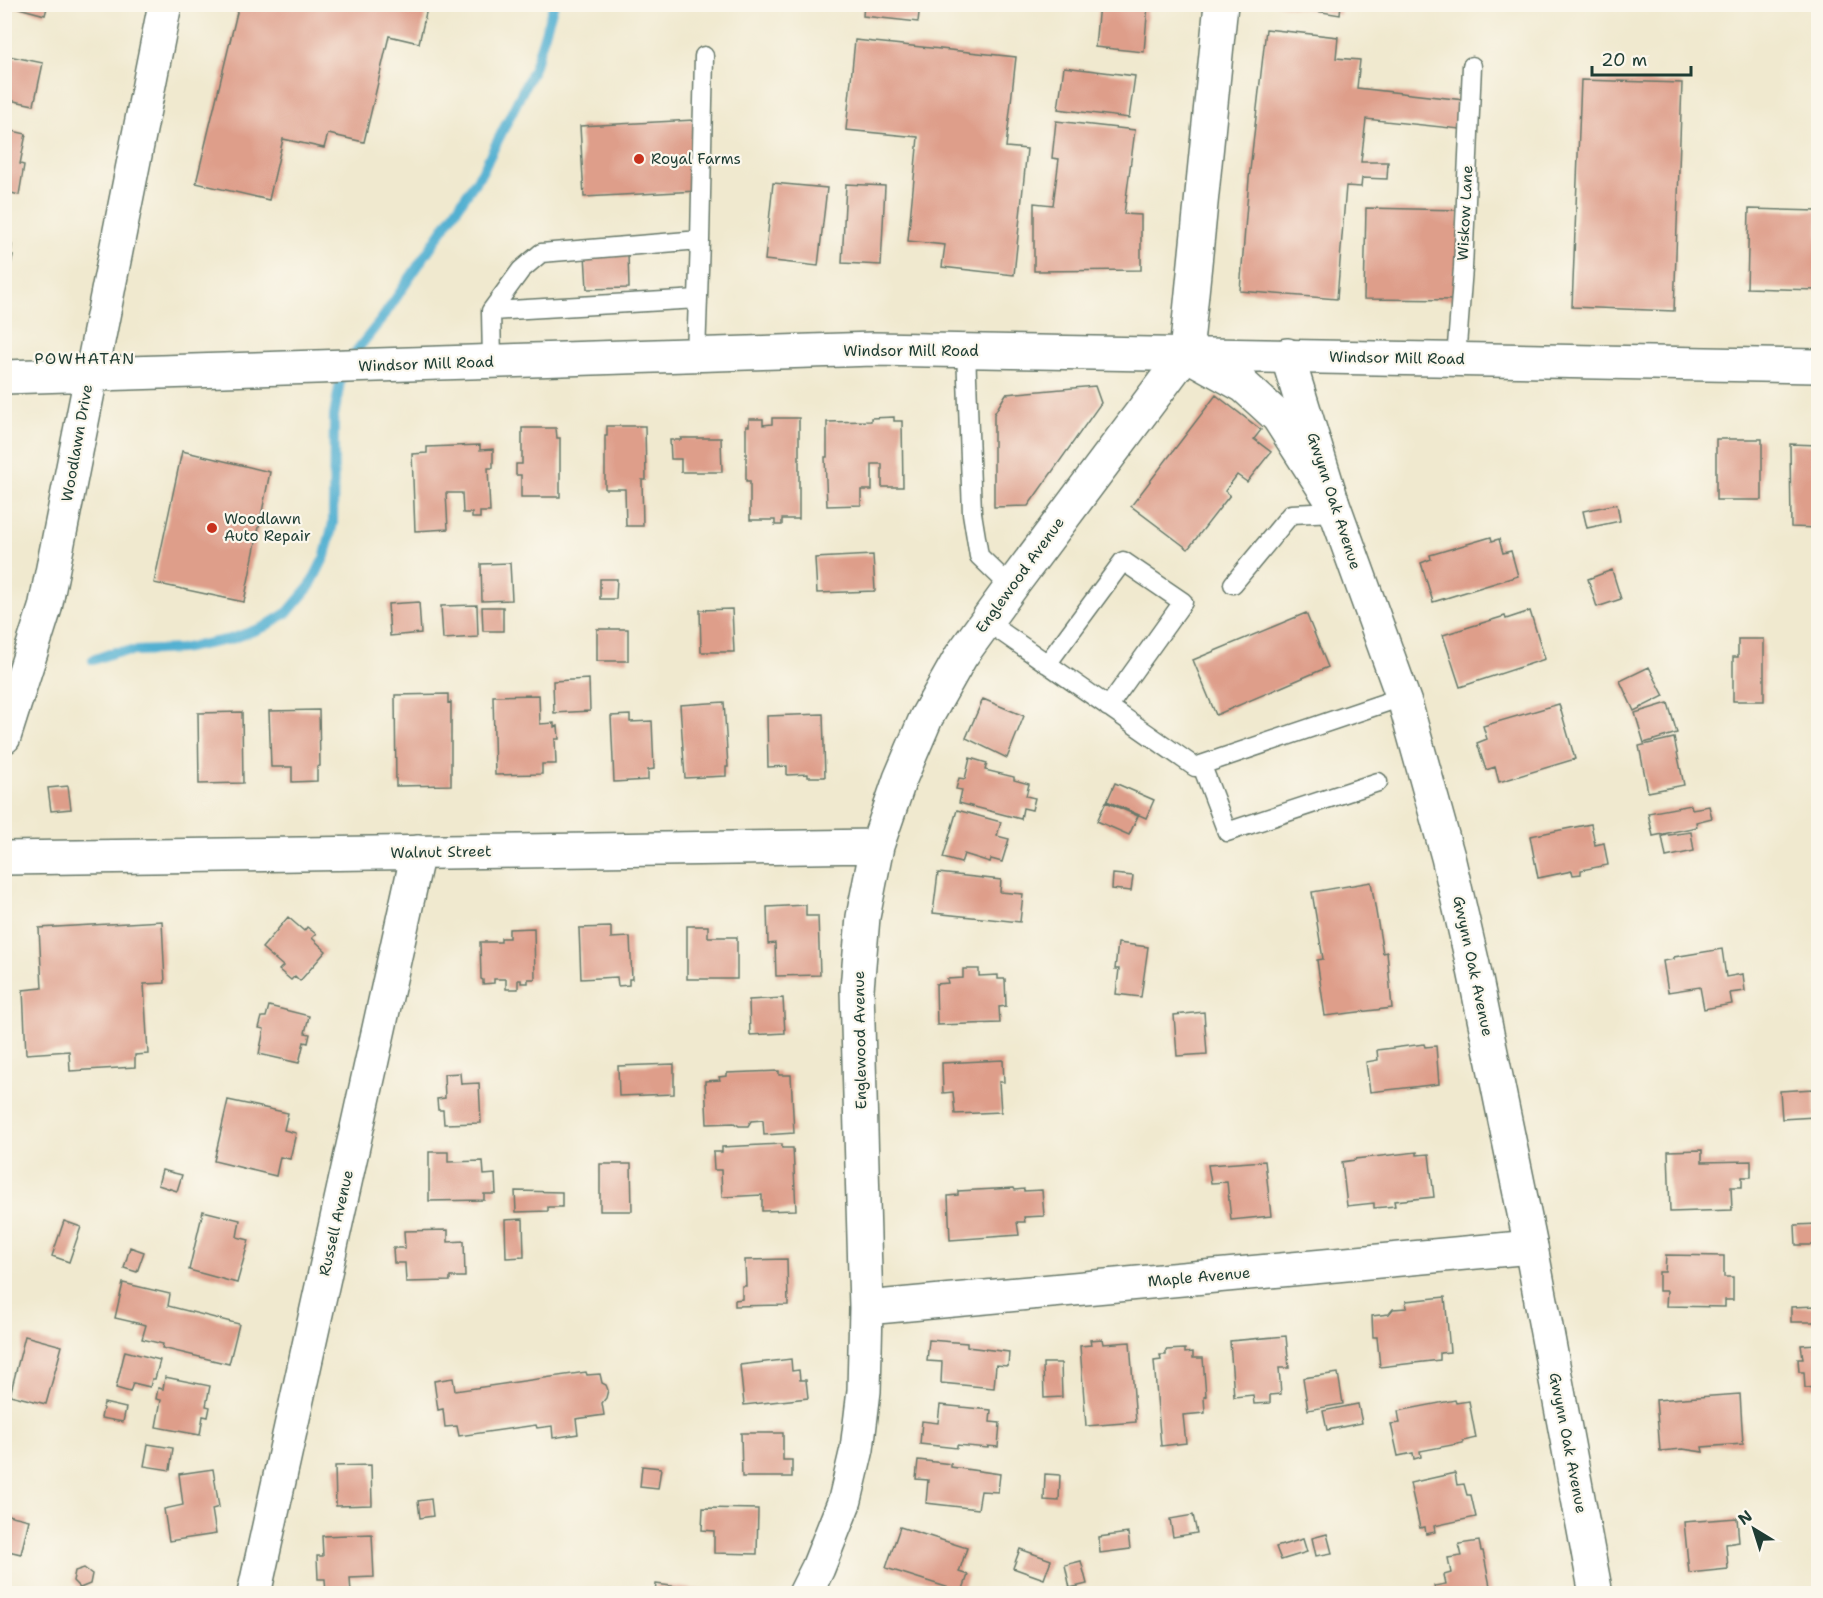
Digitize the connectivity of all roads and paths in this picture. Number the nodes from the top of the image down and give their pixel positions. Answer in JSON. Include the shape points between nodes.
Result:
{"nodes":[{"id":1,"x":165,"y":4,"type":"edge"},
{"id":2,"x":1221,"y":4,"type":"edge"},
{"id":3,"x":704,"y":56,"type":"dead end"},
{"id":4,"x":1472,"y":66,"type":"dead end"},
{"id":5,"x":700,"y":240,"type":"junction"},
{"id":6,"x":698,"y":298,"type":"junction"},
{"id":7,"x":491,"y":311,"type":"junction"},
{"id":8,"x":966,"y":351,"type":"junction"},
{"id":9,"x":1185,"y":353,"type":"junction"},
{"id":10,"x":696,"y":355,"type":"junction"},
{"id":11,"x":1287,"y":356,"type":"junction"},
{"id":12,"x":1456,"y":359,"type":"junction"},
{"id":13,"x":492,"y":361,"type":"junction"},
{"id":14,"x":1818,"y":366,"type":"edge"},
{"id":15,"x":90,"y":376,"type":"junction"},
{"id":16,"x":4,"y":377,"type":"edge"},
{"id":17,"x":1334,"y":507,"type":"junction"},
{"id":18,"x":1233,"y":584,"type":"dead end"},
{"id":19,"x":1011,"y":587,"type":"junction"},
{"id":20,"x":986,"y":621,"type":"junction"},
{"id":21,"x":1047,"y":664,"type":"junction"},
{"id":22,"x":1402,"y":697,"type":"junction"},
{"id":23,"x":1108,"y":707,"type":"junction"},
{"id":24,"x":4,"y":737,"type":"edge"},
{"id":25,"x":1202,"y":766,"type":"junction"},
{"id":26,"x":1378,"y":782,"type":"dead end"},
{"id":27,"x":877,"y":846,"type":"junction"},
{"id":28,"x":418,"y":852,"type":"junction"},
{"id":29,"x":4,"y":858,"type":"edge"},
{"id":30,"x":1531,"y":1247,"type":"junction"},
{"id":31,"x":866,"y":1308,"type":"junction"},
{"id":32,"x":254,"y":1593,"type":"edge"},
{"id":33,"x":805,"y":1593,"type":"edge"},
{"id":34,"x":1596,"y":1593,"type":"edge"}],
"edges":[{"from":1,"to":15,"type":"street","name":"Woodlawn Drive"},
{"from":2,"to":9,"type":"street"},
{"from":3,"to":5,"type":"lane"},
{"from":4,"to":12,"type":"lane","name":"Wiskow Lane"},
{"from":5,"to":6,"type":"lane"},
{"from":5,"to":7,"type":"lane","via":[[541,253],[521,270]]},
{"from":6,"to":7,"type":"lane"},
{"from":6,"to":10,"type":"lane"},
{"from":7,"to":13,"type":"lane"},
{"from":8,"to":9,"type":"street","name":"Windsor Mill Road"},
{"from":8,"to":10,"type":"street","name":"Windsor Mill Road","via":[[874,349]]},
{"from":8,"to":19,"type":"lane","via":[[972,513],[979,556]]},
{"from":9,"to":11,"type":"street","name":"Windsor Mill Road"},
{"from":9,"to":17,"type":"street","via":[[1244,386],[1278,417]]},
{"from":9,"to":19,"type":"street","name":"Englewood Avenue"},
{"from":10,"to":13,"type":"street","name":"Windsor Mill Road"},
{"from":11,"to":12,"type":"street","name":"Windsor Mill Road"},
{"from":11,"to":17,"type":"street","name":"Gwynn Oak Avenue"},
{"from":12,"to":14,"type":"street","name":"Windsor Mill Road"},
{"from":13,"to":15,"type":"street","name":"Windsor Mill Road"},
{"from":15,"to":16,"type":"street","name":"Windsor Mill Road"},
{"from":15,"to":24,"type":"street","name":"Woodlawn Drive","via":[[45,608]]},
{"from":17,"to":18,"type":"lane","via":[[1291,514]]},
{"from":17,"to":22,"type":"street","name":"Gwynn Oak Avenue"},
{"from":19,"to":20,"type":"street","name":"Englewood Avenue"},
{"from":20,"to":21,"type":"lane"},
{"from":20,"to":27,"type":"street","name":"Englewood Avenue","via":[[926,718]]},
{"from":21,"to":23,"type":"lane"},
{"from":21,"to":23,"type":"lane","via":[[1124,561],[1182,602]]},
{"from":22,"to":25,"type":"lane"},
{"from":22,"to":30,"type":"street","name":"Gwynn Oak Avenue","via":[[1451,868]]},
{"from":23,"to":25,"type":"lane","via":[[1195,767]]},
{"from":25,"to":26,"type":"lane","via":[[1227,832]]},
{"from":27,"to":28,"type":"street","name":"Walnut Street"},
{"from":27,"to":31,"type":"street","name":"Englewood Avenue","via":[[863,917],[857,988]]},
{"from":28,"to":29,"type":"street","name":"Walnut Street"},
{"from":28,"to":32,"type":"street","name":"Russell Avenue"},
{"from":30,"to":31,"type":"street","name":"Maple Avenue"},
{"from":30,"to":34,"type":"street","name":"Gwynn Oak Avenue"},
{"from":31,"to":33,"type":"street","name":"Englewood Avenue","via":[[864,1391],[857,1449],[845,1500]]}]}
